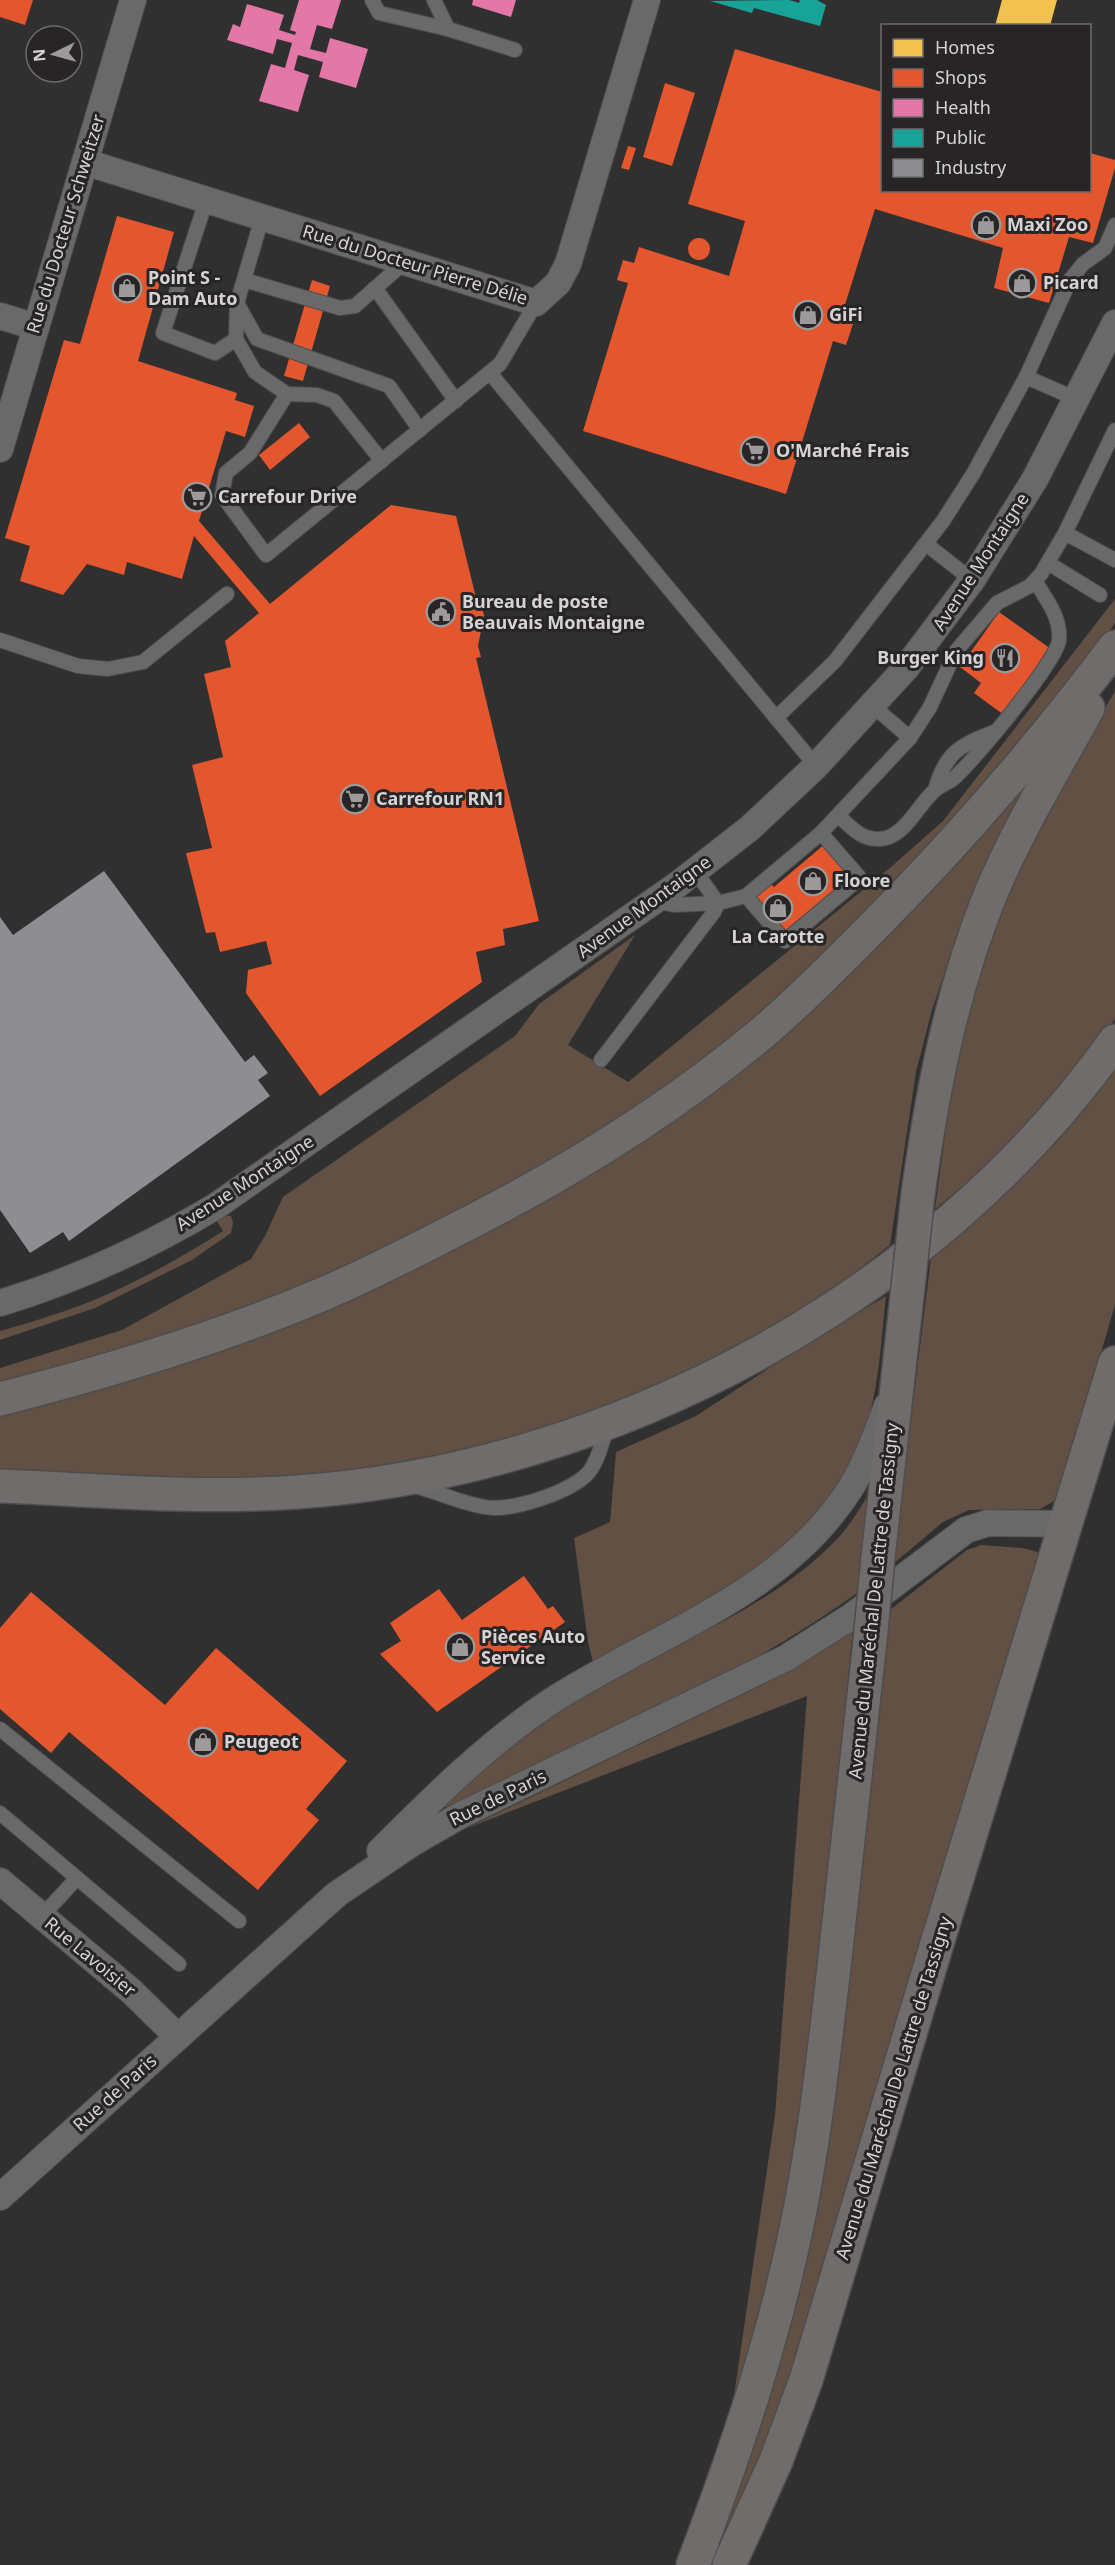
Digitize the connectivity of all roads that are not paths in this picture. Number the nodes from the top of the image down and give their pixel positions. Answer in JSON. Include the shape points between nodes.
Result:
{"nodes":[{"id":1,"x":133,"y":0,"type":"edge"},
{"id":2,"x":372,"y":0,"type":"edge"},
{"id":3,"x":434,"y":0,"type":"edge"},
{"id":4,"x":647,"y":0,"type":"edge"},
{"id":5,"x":448,"y":29,"type":"junction"},
{"id":6,"x":515,"y":50,"type":"dead end"},
{"id":7,"x":85,"y":162,"type":"junction"},
{"id":8,"x":206,"y":201,"type":"junction"},
{"id":9,"x":262,"y":218,"type":"junction"},
{"id":10,"x":1115,"y":225,"type":"edge"},
{"id":11,"x":406,"y":261,"type":"junction"},
{"id":12,"x":244,"y":280,"type":"junction"},
{"id":13,"x":375,"y":288,"type":"junction"},
{"id":14,"x":237,"y":303,"type":"junction"},
{"id":15,"x":536,"y":303,"type":"junction"},
{"id":16,"x":0,"y":316,"type":"edge"},
{"id":17,"x":1115,"y":323,"type":"edge"},
{"id":18,"x":36,"y":327,"type":"junction"},
{"id":19,"x":236,"y":339,"type":"junction"},
{"id":20,"x":1107,"y":357,"type":"edge"},
{"id":21,"x":490,"y":372,"type":"junction"},
{"id":22,"x":1026,"y":377,"type":"junction"},
{"id":23,"x":287,"y":394,"type":"junction"},
{"id":24,"x":1079,"y":395,"type":"junction"},
{"id":25,"x":456,"y":401,"type":"junction"},
{"id":26,"x":420,"y":430,"type":"junction"},
{"id":27,"x":1115,"y":430,"type":"edge"},
{"id":28,"x":0,"y":448,"type":"edge"},
{"id":29,"x":382,"y":460,"type":"junction"},
{"id":30,"x":1065,"y":533,"type":"junction"},
{"id":31,"x":926,"y":544,"type":"junction"},
{"id":32,"x":1115,"y":560,"type":"edge"},
{"id":33,"x":1048,"y":563,"type":"junction"},
{"id":34,"x":972,"y":580,"type":"junction"},
{"id":35,"x":1035,"y":581,"type":"junction"},
{"id":36,"x":227,"y":594,"type":"dead end"},
{"id":37,"x":1100,"y":595,"type":"dead end"},
{"id":38,"x":0,"y":640,"type":"edge"},
{"id":39,"x":1115,"y":646,"type":"edge"},
{"id":40,"x":1115,"y":659,"type":"edge"},
{"id":41,"x":873,"y":706,"type":"junction"},
{"id":42,"x":776,"y":718,"type":"junction"},
{"id":43,"x":910,"y":738,"type":"junction"},
{"id":44,"x":816,"y":766,"type":"junction"},
{"id":45,"x":838,"y":816,"type":"junction"},
{"id":46,"x":821,"y":833,"type":"junction"},
{"id":47,"x":695,"y":871,"type":"junction"},
{"id":48,"x":746,"y":896,"type":"junction"},
{"id":49,"x":654,"y":901,"type":"junction"},
{"id":50,"x":718,"y":903,"type":"junction"},
{"id":51,"x":1115,"y":1041,"type":"edge"},
{"id":52,"x":601,"y":1059,"type":"dead end"},
{"id":53,"x":0,"y":1303,"type":"edge"},
{"id":54,"x":1115,"y":1363,"type":"edge"},
{"id":55,"x":900,"y":1375,"type":"junction"},
{"id":56,"x":0,"y":1399,"type":"edge"},
{"id":57,"x":608,"y":1424,"type":"junction"},
{"id":58,"x":364,"y":1485,"type":"junction"},
{"id":59,"x":0,"y":1486,"type":"edge"},
{"id":60,"x":1065,"y":1524,"type":"junction"},
{"id":61,"x":0,"y":1729,"type":"edge"},
{"id":62,"x":0,"y":1813,"type":"edge"},
{"id":63,"x":77,"y":1878,"type":"junction"},
{"id":64,"x":0,"y":1881,"type":"edge"},
{"id":65,"x":337,"y":1894,"type":"junction"},
{"id":66,"x":42,"y":1916,"type":"junction"},
{"id":67,"x":239,"y":1921,"type":"dead end"},
{"id":68,"x":179,"y":1964,"type":"dead end"},
{"id":69,"x":178,"y":2037,"type":"junction"},
{"id":70,"x":0,"y":2197,"type":"edge"},
{"id":71,"x":693,"y":2565,"type":"edge"},
{"id":72,"x":729,"y":2565,"type":"edge"}],
"edges":[{"from":1,"to":7,"type":"street","name":"Rue du Docteur Schweitzer"},
{"from":2,"to":5,"type":"lane","via":[[379,13]]},
{"from":3,"to":5,"type":"lane"},
{"from":4,"to":15,"type":"street","name":"Rue du Docteur Pierre Délie","via":[[568,264],[558,283]]},
{"from":5,"to":6,"type":"lane"},
{"from":7,"to":8,"type":"street","name":"Rue du Docteur Pierre Délie"},
{"from":7,"to":18,"type":"street","name":"Rue du Docteur Schweitzer"},
{"from":8,"to":9,"type":"street","name":"Rue du Docteur Pierre Délie"},
{"from":8,"to":19,"type":"lane","via":[[163,333],[214,354]]},
{"from":9,"to":11,"type":"street","name":"Rue du Docteur Pierre Délie"},
{"from":9,"to":12,"type":"lane"},
{"from":10,"to":22,"type":"lane","via":[[1105,248],[1083,264],[1070,280]]},
{"from":11,"to":13,"type":"lane"},
{"from":11,"to":15,"type":"street","name":"Rue du Docteur Pierre Délie"},
{"from":12,"to":13,"type":"lane","via":[[340,308],[355,306]]},
{"from":12,"to":14,"type":"lane"},
{"from":13,"to":25,"type":"lane"},
{"from":14,"to":19,"type":"lane"},
{"from":14,"to":26,"type":"lane","via":[[257,339],[388,386]]},
{"from":15,"to":21,"type":"lane","via":[[506,357]]},
{"from":16,"to":18,"type":"street"},
{"from":17,"to":20,"type":"street","name":"Avenue Montaigne"},
{"from":18,"to":28,"type":"street","name":"Rue du Docteur Schweitzer"},
{"from":19,"to":23,"type":"lane","via":[[255,372]]},
{"from":20,"to":24,"type":"street","name":"Avenue Montaigne"},
{"from":21,"to":25,"type":"lane"},
{"from":21,"to":42,"type":"lane"},
{"from":22,"to":24,"type":"lane","via":[[1065,394]]},
{"from":22,"to":31,"type":"lane","via":[[973,474]]},
{"from":23,"to":29,"type":"lane","via":[[317,395],[334,401]]},
{"from":23,"to":29,"type":"lane","via":[[250,453],[226,474],[222,495],[266,555]]},
{"from":24,"to":34,"type":"street","name":"Avenue Montaigne","via":[[1023,501]]},
{"from":25,"to":26,"type":"lane"},
{"from":26,"to":29,"type":"lane"},
{"from":27,"to":30,"type":"lane"},
{"from":30,"to":32,"type":"lane"},
{"from":30,"to":33,"type":"lane"},
{"from":31,"to":34,"type":"lane"},
{"from":31,"to":42,"type":"lane","via":[[835,661]]},
{"from":33,"to":35,"type":"lane"},
{"from":33,"to":37,"type":"lane"},
{"from":34,"to":41,"type":"street","name":"Avenue Montaigne","via":[[939,627]]},
{"from":35,"to":43,"type":"lane","via":[[997,603],[956,651],[930,707]]},
{"from":35,"to":45,"type":"lane","via":[[1057,619],[1059,642],[996,732],[957,749],[941,769],[935,790],[897,832],[887,837],[861,835]]},
{"from":36,"to":38,"type":"lane","via":[[143,662],[108,669],[78,666]]},
{"from":39,"to":56,"type":"main road","via":[[981,812],[895,905],[760,1035],[657,1112],[496,1210],[325,1293],[173,1350]]},
{"from":40,"to":55,"type":"main road","name":"Avenue du Maréchal De Lattre de Tassigny","bridge":true,"via":[[1009,853],[958,989],[942,1050],[918,1194]]},
{"from":41,"to":43,"type":"lane"},
{"from":41,"to":44,"type":"street","name":"Avenue Montaigne"},
{"from":42,"to":44,"type":"lane"},
{"from":43,"to":45,"type":"lane"},
{"from":44,"to":47,"type":"street","name":"Avenue Montaigne","via":[[757,822]]},
{"from":45,"to":46,"type":"lane"},
{"from":46,"to":48,"type":"lane"},
{"from":46,"to":48,"type":"lane","via":[[860,878],[785,941]]},
{"from":47,"to":49,"type":"street","name":"Avenue Montaigne"},
{"from":47,"to":50,"type":"lane"},
{"from":48,"to":50,"type":"lane"},
{"from":49,"to":50,"type":"lane","via":[[674,905]]},
{"from":49,"to":53,"type":"street","name":"Avenue Montaigne","via":[[206,1212],[108,1263]]},
{"from":50,"to":52,"type":"lane"},
{"from":51,"to":57,"type":"main road","via":[[1021,1154],[959,1212],[898,1260],[837,1304],[753,1356]]},
{"from":54,"to":60,"type":"main road","name":"Avenue du Maréchal De Lattre de Tassigny"},
{"from":55,"to":65,"type":"street","via":[[855,1480],[827,1521],[798,1550],[734,1598],[587,1680],[514,1728],[422,1809]]},
{"from":55,"to":71,"type":"main road","name":"Avenue du Maréchal De Lattre de Tassigny","bridge":true,"via":[[820,2085],[798,2219],[760,2371]]},
{"from":57,"to":58,"type":"main road","via":[[476,1463]]},
{"from":57,"to":58,"type":"lane","via":[[594,1462],[580,1480],[512,1507],[485,1507],[413,1486]]},
{"from":58,"to":59,"type":"main road","via":[[231,1495]]},
{"from":60,"to":65,"type":"street","name":"Rue de Paris","via":[[988,1522],[966,1530],[852,1616],[786,1659],[437,1828]]},
{"from":60,"to":72,"type":"main road","name":"Avenue du Maréchal De Lattre de Tassigny","via":[[806,2380],[776,2461]]},
{"from":61,"to":67,"type":"lane"},
{"from":62,"to":63,"type":"lane"},
{"from":63,"to":66,"type":"lane"},
{"from":63,"to":68,"type":"lane"},
{"from":64,"to":66,"type":"street","name":"Rue Lavoisier"},
{"from":65,"to":69,"type":"street","name":"Rue de Paris"},
{"from":66,"to":69,"type":"street","name":"Rue Lavoisier","via":[[131,1991]]},
{"from":69,"to":70,"type":"street","name":"Rue de Paris"}]}
